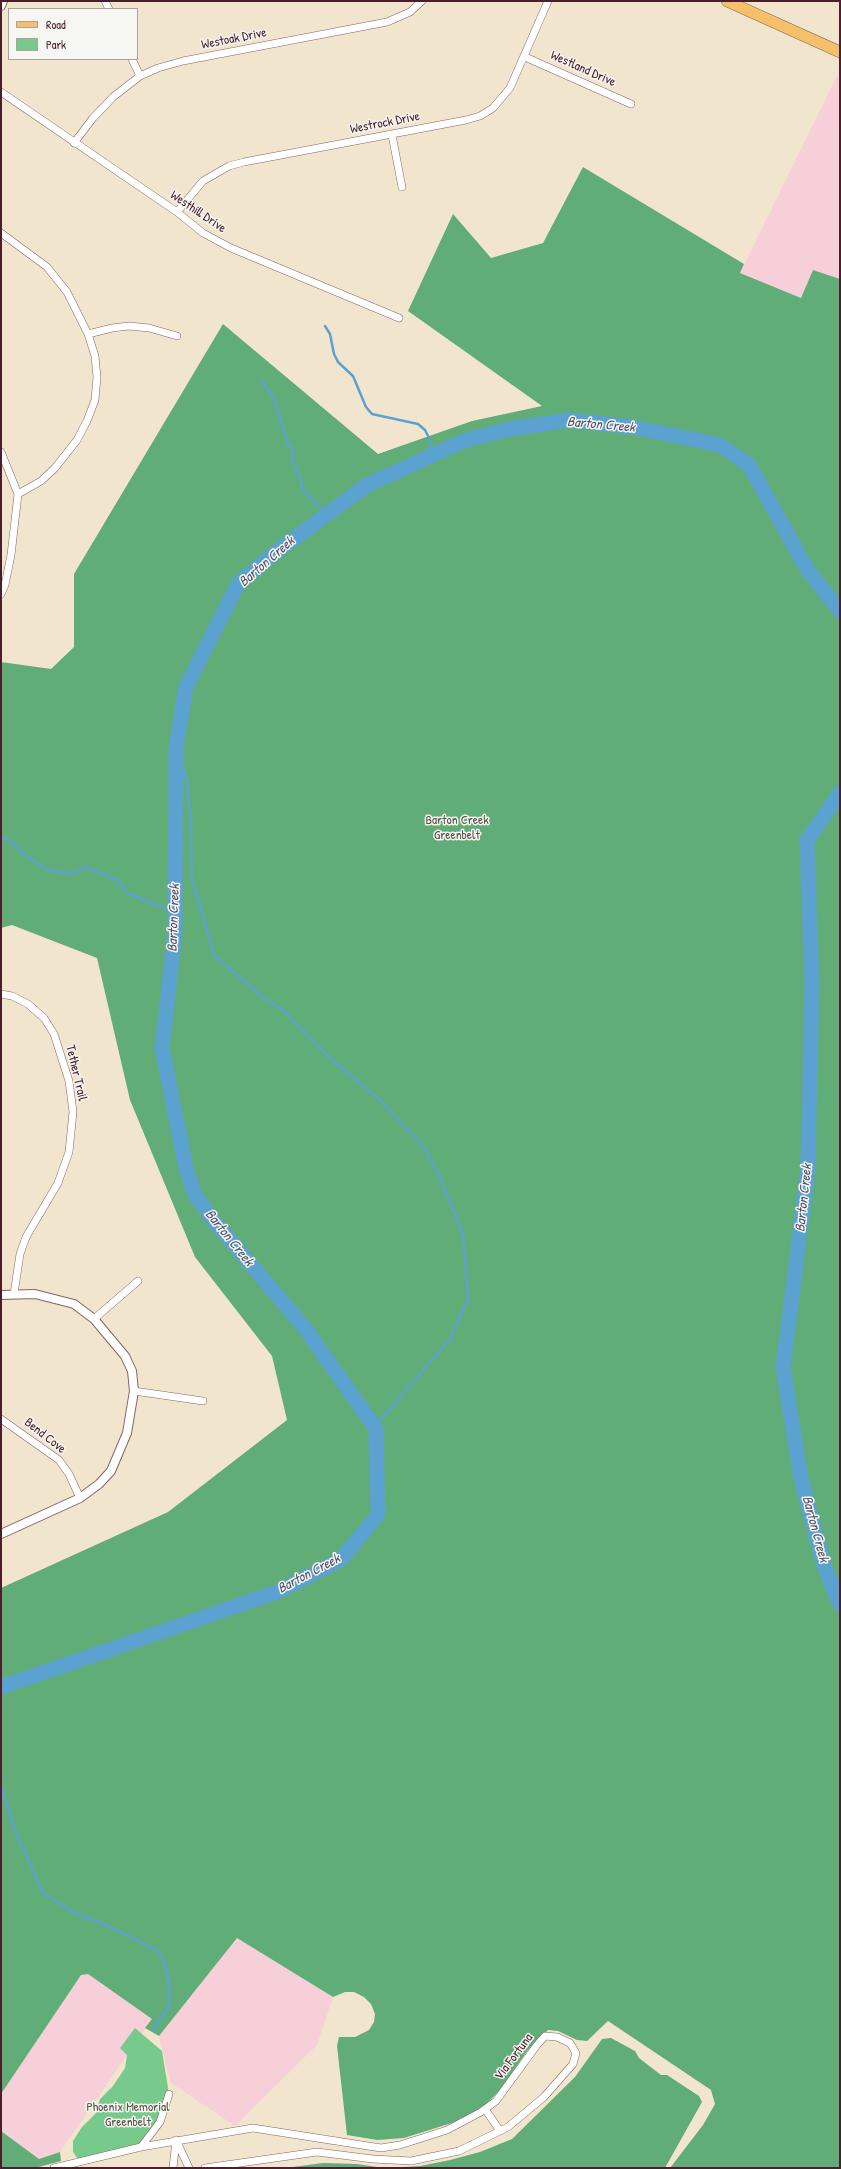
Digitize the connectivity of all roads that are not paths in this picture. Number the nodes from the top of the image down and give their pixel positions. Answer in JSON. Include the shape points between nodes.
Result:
{"nodes":[{"id":1,"x":3,"y":1,"type":"edge"},
{"id":2,"x":422,"y":1,"type":"edge"},
{"id":3,"x":548,"y":1,"type":"edge"},
{"id":4,"x":727,"y":1,"type":"edge"},
{"id":5,"x":1,"y":6,"type":"edge"},
{"id":6,"x":840,"y":52,"type":"edge"},
{"id":7,"x":525,"y":57,"type":"junction"},
{"id":8,"x":132,"y":60,"type":"edge"},
{"id":9,"x":140,"y":76,"type":"junction"},
{"id":10,"x":1,"y":92,"type":"edge"},
{"id":11,"x":631,"y":104,"type":"dead end"},
{"id":12,"x":392,"y":134,"type":"junction"},
{"id":13,"x":74,"y":143,"type":"junction"},
{"id":14,"x":402,"y":187,"type":"dead end"},
{"id":15,"x":177,"y":212,"type":"junction"},
{"id":16,"x":1,"y":234,"type":"edge"},
{"id":17,"x":399,"y":318,"type":"dead end"},
{"id":18,"x":88,"y":334,"type":"junction"},
{"id":19,"x":177,"y":336,"type":"dead end"},
{"id":20,"x":1,"y":452,"type":"edge"},
{"id":21,"x":18,"y":494,"type":"junction"},
{"id":22,"x":1,"y":594,"type":"edge"},
{"id":23,"x":1,"y":994,"type":"edge"},
{"id":24,"x":138,"y":1281,"type":"dead end"},
{"id":25,"x":14,"y":1294,"type":"junction"},
{"id":26,"x":1,"y":1295,"type":"edge"},
{"id":27,"x":94,"y":1319,"type":"junction"},
{"id":28,"x":134,"y":1391,"type":"junction"},
{"id":29,"x":203,"y":1401,"type":"dead end"},
{"id":30,"x":1,"y":1419,"type":"edge"},
{"id":31,"x":80,"y":1498,"type":"junction"},
{"id":32,"x":1,"y":1534,"type":"edge"},
{"id":33,"x":169,"y":2094,"type":"dead end"},
{"id":34,"x":485,"y":2109,"type":"junction"},
{"id":35,"x":500,"y":2131,"type":"junction"},
{"id":36,"x":326,"y":2138,"type":"junction"},
{"id":37,"x":176,"y":2140,"type":"junction"},
{"id":38,"x":141,"y":2147,"type":"junction"},
{"id":39,"x":325,"y":2152,"type":"junction"},
{"id":40,"x":80,"y":2165,"type":"edge"},
{"id":41,"x":54,"y":2168,"type":"edge"},
{"id":42,"x":173,"y":2168,"type":"edge"},
{"id":43,"x":189,"y":2168,"type":"edge"},
{"id":44,"x":205,"y":2168,"type":"edge"}],
"edges":[{"from":1,"to":5,"type":"street"},
{"from":2,"to":9,"type":"street","name":"Westoak Drive","via":[[410,12],[387,22],[182,61]]},
{"from":3,"to":7,"type":"street","name":"Westrock Drive"},
{"from":4,"to":6,"type":"main road"},
{"from":7,"to":11,"type":"street","name":"Westland Drive"},
{"from":7,"to":12,"type":"street","name":"Westrock Drive","via":[[510,88],[492,108],[480,116]]},
{"from":8,"to":9,"type":"street"},
{"from":9,"to":13,"type":"street","name":"Westoak Drive","via":[[103,107]]},
{"from":10,"to":13,"type":"street","name":"Westhill Drive"},
{"from":12,"to":14,"type":"street"},
{"from":12,"to":15,"type":"street","name":"Westrock Drive","via":[[229,166],[203,181]]},
{"from":13,"to":15,"type":"street","name":"Westhill Drive"},
{"from":15,"to":17,"type":"street","name":"Westhill Drive","via":[[203,233],[231,248]]},
{"from":16,"to":18,"type":"street","via":[[47,268],[67,292]]},
{"from":18,"to":19,"type":"street","via":[[129,326]]},
{"from":18,"to":21,"type":"street","via":[[95,356],[97,377],[95,400],[87,421],[77,440],[55,468],[32,488]]},
{"from":20,"to":21,"type":"street"},
{"from":21,"to":22,"type":"street","via":[[11,555]]},
{"from":23,"to":25,"type":"street","name":"Tether Trail","via":[[28,1004],[44,1018],[54,1034],[69,1081],[72,1112],[69,1152],[58,1183],[26,1237],[20,1254]]},
{"from":24,"to":27,"type":"street"},
{"from":25,"to":26,"type":"street"},
{"from":25,"to":27,"type":"street","via":[[56,1298],[74,1304]]},
{"from":27,"to":28,"type":"street","via":[[126,1356],[132,1371]]},
{"from":28,"to":29,"type":"street"},
{"from":28,"to":31,"type":"street","via":[[127,1433],[111,1471]]},
{"from":30,"to":31,"type":"street","name":"Bend Cove","via":[[59,1460]]},
{"from":31,"to":32,"type":"street"},
{"from":33,"to":38,"type":"street","via":[[160,2122]]},
{"from":34,"to":35,"type":"street"},
{"from":34,"to":35,"type":"street","name":"Via Fortuna","via":[[496,2101],[545,2036],[557,2037],[570,2043],[576,2053],[573,2064],[544,2097]]},
{"from":34,"to":36,"type":"street","name":"Via Fortuna","via":[[447,2130],[400,2145],[381,2148]]},
{"from":35,"to":39,"type":"street","name":"Via Fortuna","via":[[459,2151],[411,2161]]},
{"from":36,"to":37,"type":"street","name":"Via Fortuna","via":[[253,2128]]},
{"from":36,"to":39,"type":"street"},
{"from":37,"to":38,"type":"street","name":"Via Fortuna"},
{"from":37,"to":42,"type":"street"},
{"from":37,"to":43,"type":"street"},
{"from":38,"to":40,"type":"street","name":"Via Fortuna"},
{"from":39,"to":44,"type":"street","name":"Via Fortuna"},
{"from":40,"to":41,"type":"street","name":"Via Fortuna"}]}
